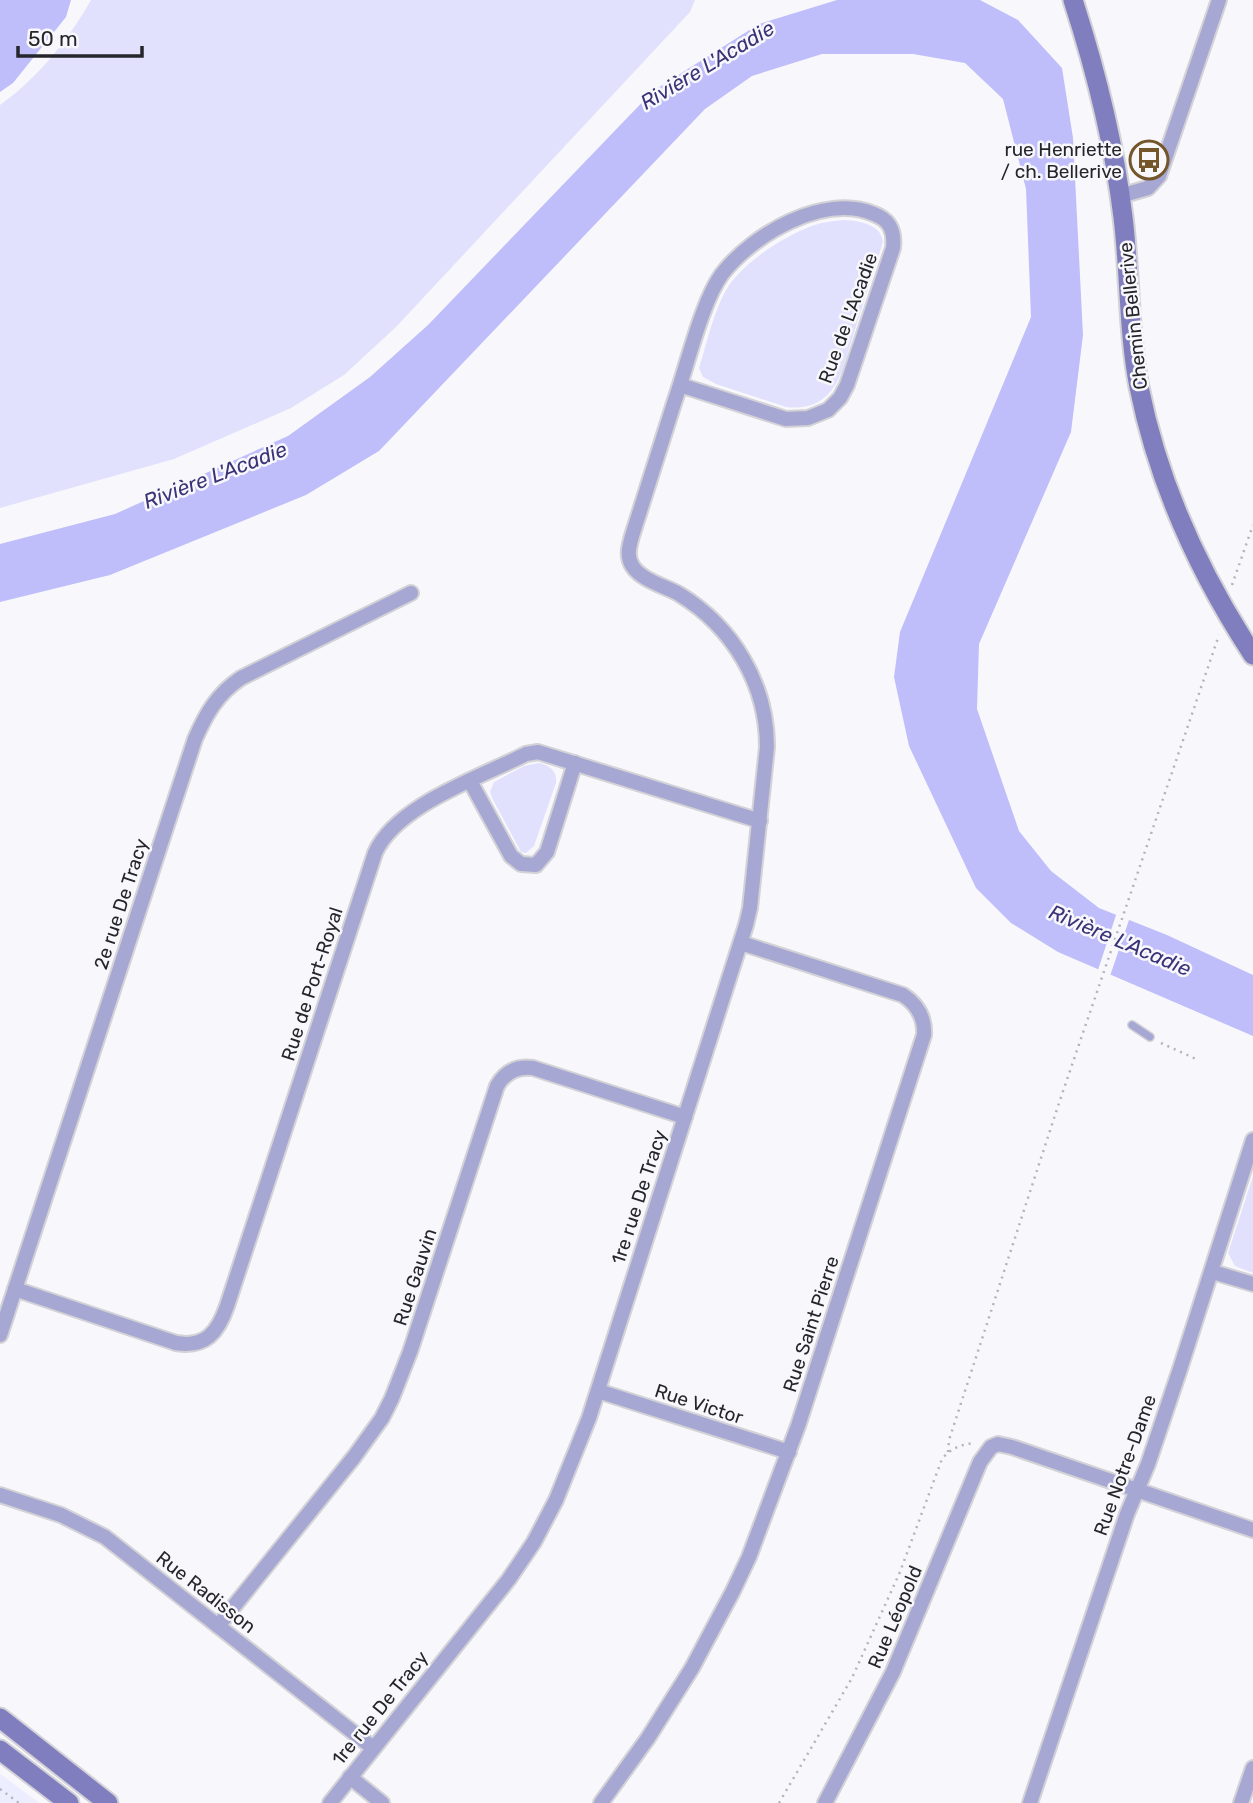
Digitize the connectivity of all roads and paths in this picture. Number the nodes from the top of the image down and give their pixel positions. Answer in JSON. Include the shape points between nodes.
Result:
{"nodes":[{"id":1,"x":1073,"y":0,"type":"edge"},
{"id":2,"x":1219,"y":0,"type":"edge"},
{"id":3,"x":1120,"y":195,"type":"junction"},
{"id":4,"x":680,"y":385,"type":"junction"},
{"id":5,"x":1253,"y":525,"type":"edge"},
{"id":6,"x":645,"y":578,"type":"joint"},
{"id":7,"x":411,"y":593,"type":"dead end"},
{"id":8,"x":1229,"y":593,"type":"dead end"},
{"id":9,"x":1223,"y":626,"type":"dead end"},
{"id":10,"x":1250,"y":643,"type":"edge"},
{"id":11,"x":575,"y":763,"type":"junction"},
{"id":12,"x":470,"y":781,"type":"junction"},
{"id":13,"x":760,"y":821,"type":"junction"},
{"id":14,"x":741,"y":943,"type":"junction"},
{"id":15,"x":1132,"y":1025,"type":"dead end"},
{"id":16,"x":1150,"y":1037,"type":"joint"},
{"id":17,"x":1196,"y":1059,"type":"dead end"},
{"id":18,"x":685,"y":1116,"type":"junction"},
{"id":19,"x":1253,"y":1140,"type":"edge"},
{"id":20,"x":1213,"y":1272,"type":"junction"},
{"id":21,"x":1253,"y":1284,"type":"edge"},
{"id":22,"x":15,"y":1289,"type":"junction"},
{"id":23,"x":0,"y":1335,"type":"edge"},
{"id":24,"x":598,"y":1391,"type":"junction"},
{"id":25,"x":975,"y":1443,"type":"dead end"},
{"id":26,"x":789,"y":1452,"type":"junction"},
{"id":27,"x":948,"y":1452,"type":"junction"},
{"id":28,"x":1137,"y":1490,"type":"junction"},
{"id":29,"x":0,"y":1494,"type":"edge"},
{"id":30,"x":1253,"y":1530,"type":"edge"},
{"id":31,"x":218,"y":1626,"type":"junction"},
{"id":32,"x":0,"y":1718,"type":"edge"},
{"id":33,"x":373,"y":1748,"type":"junction"},
{"id":34,"x":0,"y":1750,"type":"edge"},
{"id":35,"x":52,"y":1758,"type":"junction"},
{"id":36,"x":1253,"y":1768,"type":"edge"},
{"id":37,"x":36,"y":1777,"type":"junction"},
{"id":38,"x":350,"y":1777,"type":"junction"},
{"id":39,"x":0,"y":1790,"type":"edge"},
{"id":40,"x":19,"y":1803,"type":"edge"},
{"id":41,"x":69,"y":1803,"type":"edge"},
{"id":42,"x":108,"y":1803,"type":"edge"},
{"id":43,"x":330,"y":1803,"type":"edge"},
{"id":44,"x":382,"y":1803,"type":"edge"},
{"id":45,"x":601,"y":1803,"type":"edge"},
{"id":46,"x":779,"y":1803,"type":"edge"},
{"id":47,"x":825,"y":1803,"type":"edge"},
{"id":48,"x":1030,"y":1803,"type":"edge"},
{"id":49,"x":1241,"y":1803,"type":"edge"}],
"edges":[{"from":1,"to":3,"type":"street","name":"Chemin Bellerive","via":[[1111,139]]},
{"from":2,"to":3,"type":"street","via":[[1159,176],[1148,188]]},
{"from":3,"to":10,"type":"street","name":"Chemin Bellerive","via":[[1133,348],[1150,430],[1193,546],[1219,598]]},
{"from":4,"to":4,"type":"street","name":"Rue de L'Acadie","via":[[713,288],[750,247],[791,222],[834,207],[866,211],[890,226],[893,248],[851,376],[828,410],[808,418],[786,419]]},
{"from":4,"to":6,"type":"street","name":"Rue de L'Acadie","via":[[629,546],[631,563]]},
{"from":5,"to":8,"type":"path"},
{"from":6,"to":13,"type":"street","name":"1re rue De Tracy","via":[[708,615],[731,640],[754,678],[767,735]]},
{"from":7,"to":22,"type":"street","name":"2e rue De Tracy","via":[[240,678],[223,691],[206,715]]},
{"from":9,"to":27,"type":"path","via":[[1002,1278]]},
{"from":11,"to":12,"type":"street","name":"Rue de Port-Royal","via":[[532,752]]},
{"from":11,"to":12,"type":"street","via":[[547,852],[536,865],[521,864],[511,856]]},
{"from":11,"to":13,"type":"street","name":"Rue de Port-Royal"},
{"from":12,"to":22,"type":"street","name":"Rue de Port-Royal","via":[[402,818],[378,844],[227,1306],[213,1335],[194,1344],[176,1343]]},
{"from":13,"to":14,"type":"street","name":"1re rue De Tracy","via":[[750,908]]},
{"from":14,"to":18,"type":"street","name":"1re rue De Tracy"},
{"from":14,"to":26,"type":"street","name":"Rue Saint Pierre","via":[[903,995],[917,1007],[924,1023]]},
{"from":15,"to":16,"type":"lane"},
{"from":16,"to":17,"type":"path"},
{"from":18,"to":24,"type":"street","name":"1re rue De Tracy"},
{"from":18,"to":31,"type":"street","name":"Rue Gauvin","via":[[533,1068],[518,1068],[502,1078],[406,1364],[382,1418]]},
{"from":19,"to":20,"type":"street","name":"Rue Notre-Dame"},
{"from":20,"to":21,"type":"street"},
{"from":20,"to":28,"type":"street","name":"Rue Notre-Dame"},
{"from":22,"to":23,"type":"street","name":"2e rue De Tracy"},
{"from":24,"to":26,"type":"street","name":"Rue Victor"},
{"from":24,"to":33,"type":"street","name":"1re rue De Tracy","via":[[566,1477],[534,1542]]},
{"from":25,"to":27,"type":"path"},
{"from":26,"to":45,"type":"street","name":"Rue Saint Pierre","via":[[749,1557],[714,1628],[658,1723]]},
{"from":27,"to":46,"type":"path","via":[[852,1678]]},
{"from":28,"to":30,"type":"street"},
{"from":28,"to":47,"type":"street","name":"Rue Léopold","via":[[1012,1447],[995,1445],[988,1450],[893,1672]]},
{"from":28,"to":48,"type":"street","name":"Rue Notre-Dame"},
{"from":29,"to":31,"type":"street","name":"Rue Radisson","via":[[61,1515],[105,1537]]},
{"from":31,"to":33,"type":"street","name":"Rue Radisson"},
{"from":32,"to":35,"type":"street"},
{"from":33,"to":38,"type":"street","name":"1re rue De Tracy"},
{"from":34,"to":37,"type":"street"},
{"from":35,"to":37,"type":"lane"},
{"from":35,"to":42,"type":"street"},
{"from":36,"to":49,"type":"street"},
{"from":37,"to":41,"type":"street"},
{"from":38,"to":43,"type":"street","name":"1re rue De Tracy"},
{"from":38,"to":44,"type":"street"},
{"from":39,"to":40,"type":"path"}]}
